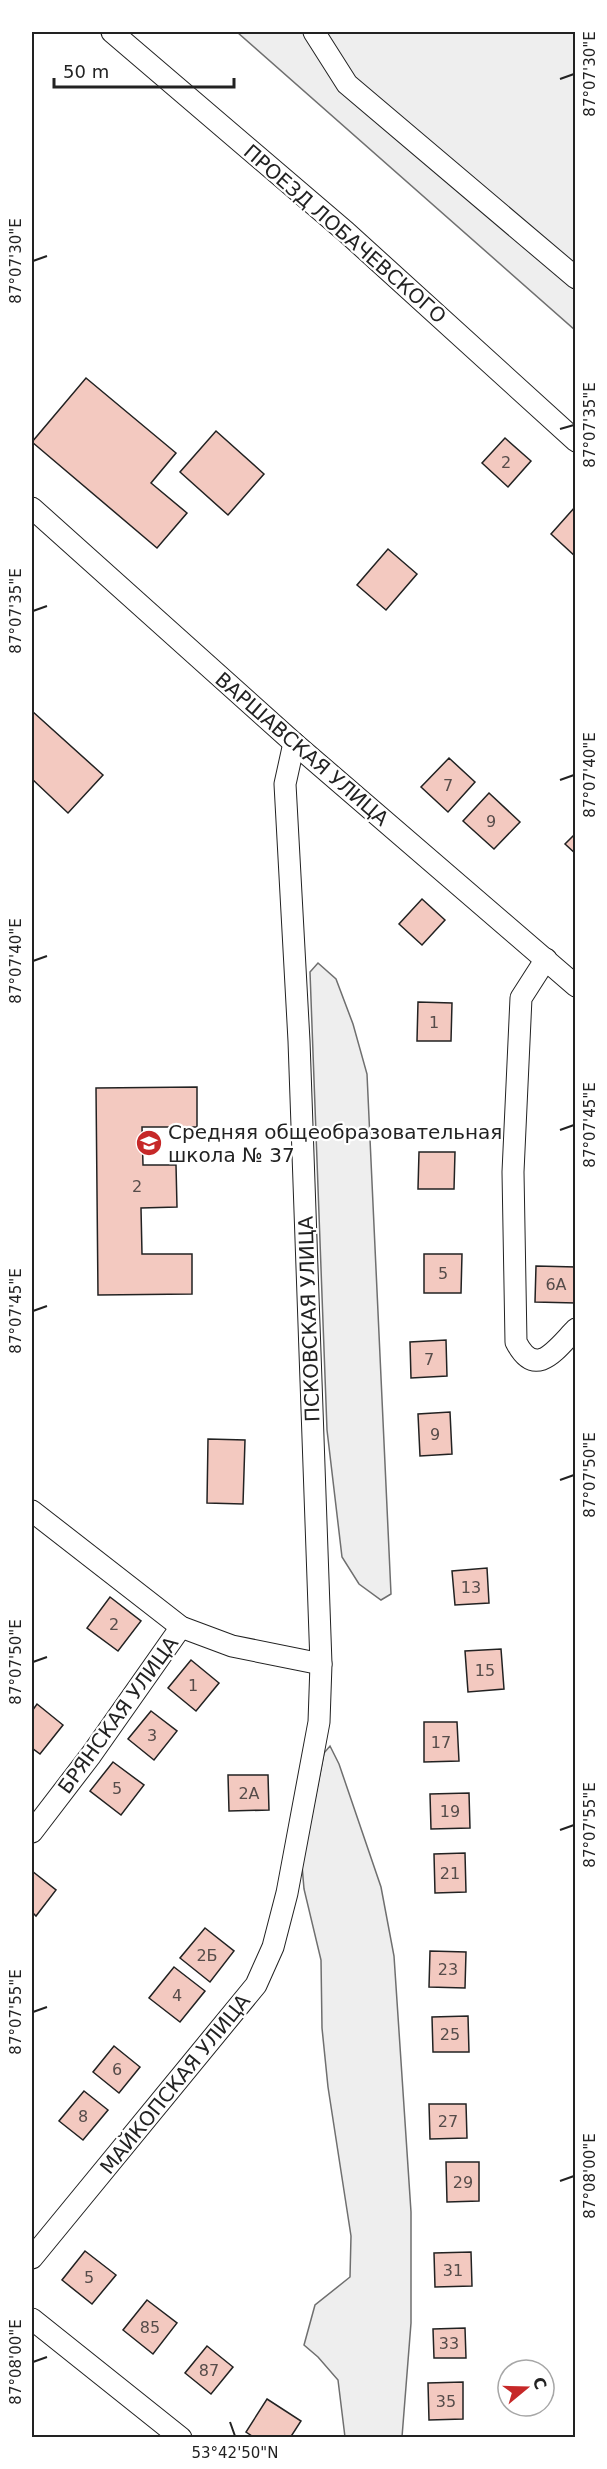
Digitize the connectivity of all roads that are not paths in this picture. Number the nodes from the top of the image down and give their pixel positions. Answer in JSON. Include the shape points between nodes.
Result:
{"nodes":[{"id":1,"x":112,"y":32,"type":"edge"},
{"id":2,"x":314,"y":32,"type":"edge"},
{"id":3,"x":576,"y":278,"type":"edge"},
{"id":4,"x":576,"y":441,"type":"edge"},
{"id":5,"x":32,"y":508,"type":"edge"},
{"id":6,"x":294,"y":743,"type":"junction"},
{"id":7,"x":546,"y":959,"type":"junction"},
{"id":8,"x":576,"y":986,"type":"edge"},
{"id":9,"x":576,"y":1329,"type":"edge"},
{"id":10,"x":32,"y":1511,"type":"edge"},
{"id":11,"x":181,"y":1627,"type":"junction"},
{"id":12,"x":321,"y":1664,"type":"junction"},
{"id":13,"x":32,"y":1832,"type":"edge"},
{"id":14,"x":287,"y":1893,"type":"joint"},
{"id":15,"x":32,"y":2258,"type":"edge"},
{"id":16,"x":32,"y":2319,"type":"edge"},
{"id":17,"x":182,"y":2438,"type":"edge"}],
"edges":[{"from":1,"to":4,"type":"street","name":"ПРОЕЗД ЛОБАЧЕВСКОГО","via":[[346,232]]},
{"from":2,"to":3,"type":"street","via":[[347,84]]},
{"from":5,"to":6,"type":"street","name":"ВАРШАВСКАЯ УЛИЦА"},
{"from":6,"to":7,"type":"street","name":"ВАРШАВСКАЯ УЛИЦА"},
{"from":6,"to":12,"type":"street","name":"ПСКОВСКАЯ УЛИЦА","via":[[285,784],[299,1041]]},
{"from":7,"to":8,"type":"street","name":"ВАРШАВСКАЯ УЛИЦА"},
{"from":7,"to":9,"type":"street","via":[[521,998],[513,1172],[516,1342],[521,1352],[539,1362]]},
{"from":10,"to":11,"type":"street"},
{"from":11,"to":12,"type":"street","via":[[232,1646]]},
{"from":11,"to":13,"type":"street","name":"БРЯНСКАЯ УЛИЦА"},
{"from":12,"to":14,"type":"street","name":"ПСКОВСКАЯ УЛИЦА","via":[[319,1722]]},
{"from":14,"to":15,"type":"street","name":"МАЙКОПСКАЯ УЛИЦА","via":[[273,1947],[256,1985]]},
{"from":16,"to":17,"type":"street"}]}
